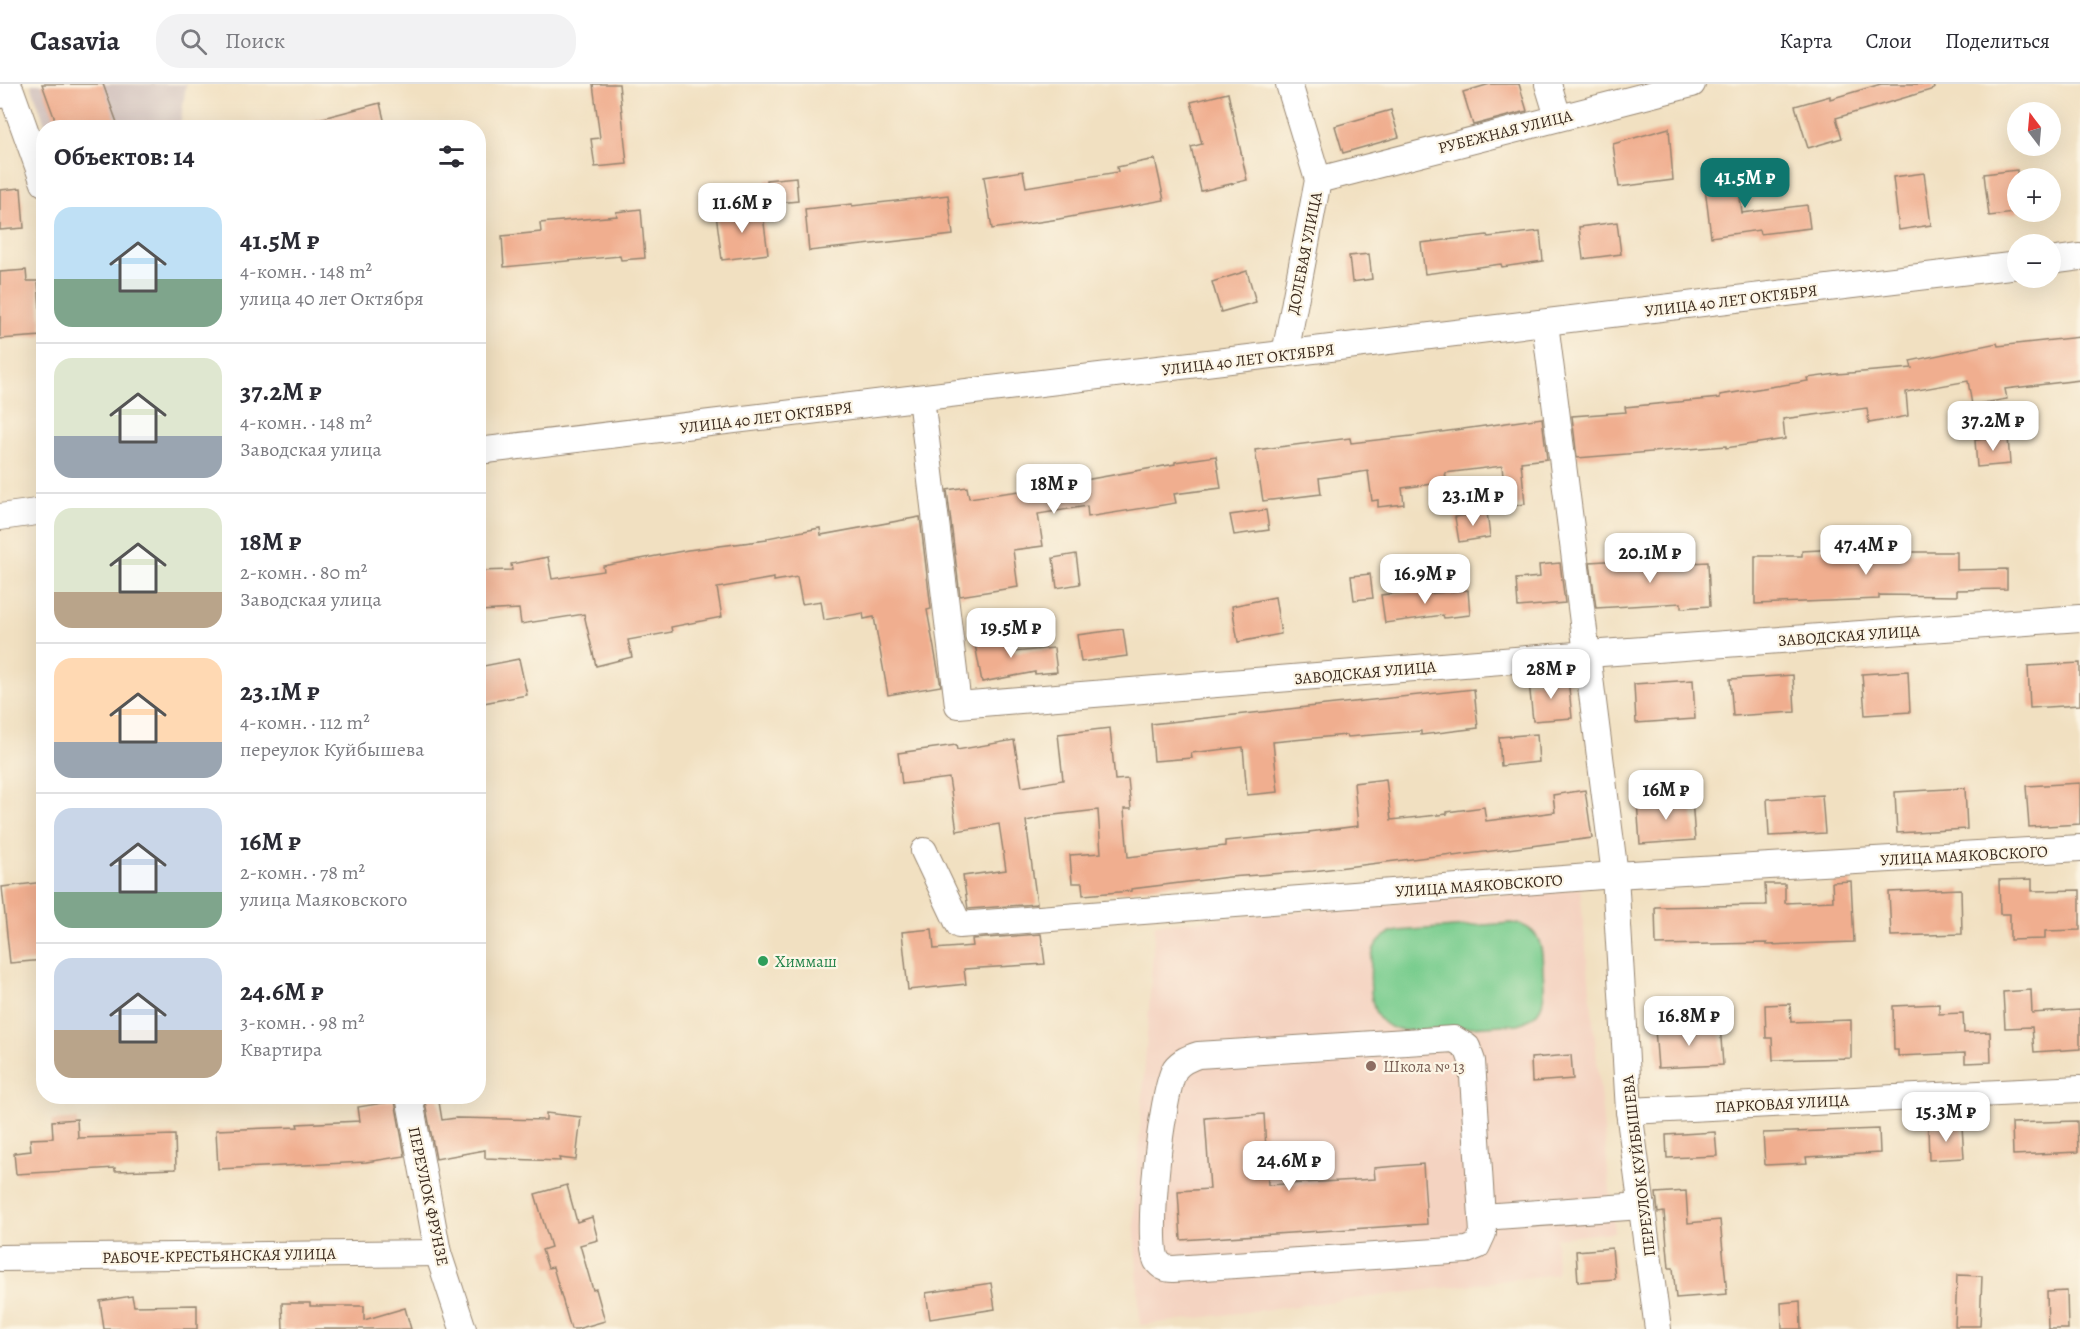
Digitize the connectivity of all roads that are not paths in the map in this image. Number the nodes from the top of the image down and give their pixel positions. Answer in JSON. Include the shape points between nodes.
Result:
{"nodes":[{"id":1,"x":1289,"y":84,"type":"edge"},
{"id":2,"x":1548,"y":84,"type":"edge"},
{"id":3,"x":1692,"y":84,"type":"edge"},
{"id":4,"x":0,"y":95,"type":"edge"},
{"id":5,"x":1558,"y":117,"type":"junction"},
{"id":6,"x":36,"y":160,"type":"edge"},
{"id":7,"x":1318,"y":180,"type":"junction"},
{"id":8,"x":2080,"y":257,"type":"edge"},
{"id":9,"x":2061,"y":260,"type":"edge"},
{"id":10,"x":2007,"y":266,"type":"edge"},
{"id":11,"x":1545,"y":323,"type":"junction"},
{"id":12,"x":1285,"y":354,"type":"junction"},
{"id":13,"x":921,"y":398,"type":"junction"},
{"id":14,"x":486,"y":450,"type":"edge"},
{"id":15,"x":36,"y":512,"type":"edge"},
{"id":16,"x":0,"y":517,"type":"edge"},
{"id":17,"x":2080,"y":618,"type":"edge"},
{"id":18,"x":1588,"y":654,"type":"junction"},
{"id":19,"x":2080,"y":848,"type":"edge"},
{"id":20,"x":924,"y":851,"type":"dead end"},
{"id":21,"x":1615,"y":875,"type":"junction"},
{"id":22,"x":2080,"y":1089,"type":"edge"},
{"id":23,"x":410,"y":1104,"type":"edge"},
{"id":24,"x":1629,"y":1111,"type":"junction"},
{"id":25,"x":1642,"y":1206,"type":"junction"},
{"id":26,"x":1482,"y":1217,"type":"junction"},
{"id":27,"x":438,"y":1253,"type":"junction"},
{"id":28,"x":0,"y":1258,"type":"edge"},
{"id":29,"x":463,"y":1329,"type":"edge"},
{"id":30,"x":1658,"y":1329,"type":"edge"}],
"edges":[{"from":1,"to":7,"type":"street","name":"ДОЛЕВАЯ УЛИЦА"},
{"from":2,"to":5,"type":"street"},
{"from":3,"to":5,"type":"street","name":"РУБЕЖНАЯ УЛИЦА"},
{"from":4,"to":6,"type":"street","via":[[12,91]]},
{"from":5,"to":7,"type":"street","name":"РУБЕЖНАЯ УЛИЦА"},
{"from":7,"to":12,"type":"street","name":"ДОЛЕВАЯ УЛИЦА"},
{"from":8,"to":9,"type":"street"},
{"from":10,"to":11,"type":"street","name":"УЛИЦА 40 ЛЕТ ОКТЯБРЯ"},
{"from":11,"to":12,"type":"street","name":"УЛИЦА 40 ЛЕТ ОКТЯБРЯ"},
{"from":11,"to":18,"type":"street","name":"ПЕРЕУЛОК КУЙБЫШЕВА"},
{"from":12,"to":13,"type":"street","name":"УЛИЦА 40 ЛЕТ ОКТЯБРЯ"},
{"from":13,"to":14,"type":"street","name":"УЛИЦА 40 ЛЕТ ОКТЯБРЯ"},
{"from":13,"to":18,"type":"street","name":"ЗАВОДСКАЯ УЛИЦА","via":[[958,705]]},
{"from":15,"to":16,"type":"street"},
{"from":17,"to":18,"type":"street","name":"ЗАВОДСКАЯ УЛИЦА"},
{"from":18,"to":21,"type":"street","name":"ПЕРЕУЛОК КУЙБЫШЕВА"},
{"from":19,"to":21,"type":"street","name":"УЛИЦА МАЯКОВСКОГО"},
{"from":20,"to":21,"type":"street","name":"УЛИЦА МАЯКОВСКОГО","via":[[959,925]]},
{"from":21,"to":24,"type":"street","name":"ПЕРЕУЛОК КУЙБЫШЕВА"},
{"from":22,"to":24,"type":"street","name":"ПАРКОВАЯ УЛИЦА"},
{"from":23,"to":27,"type":"street","name":"ПЕРЕУЛОК ФРУНЗЕ"},
{"from":24,"to":25,"type":"street","name":"ПЕРЕУЛОК КУЙБЫШЕВА"},
{"from":25,"to":26,"type":"street"},
{"from":25,"to":30,"type":"street","name":"ПЕРЕУЛОК КУЙБЫШЕВА"},
{"from":26,"to":26,"type":"street","via":[[1482,1238],[1477,1246],[1467,1250],[1166,1269],[1155,1255],[1152,1213],[1156,1163],[1175,1070],[1198,1055],[1460,1041],[1472,1060]]},
{"from":27,"to":28,"type":"street","name":"РАБОЧЕ-КРЕСТЬЯНСКАЯ УЛИЦА"},
{"from":27,"to":29,"type":"street","name":"ПЕРЕУЛОК ФРУНЗЕ"}]}
